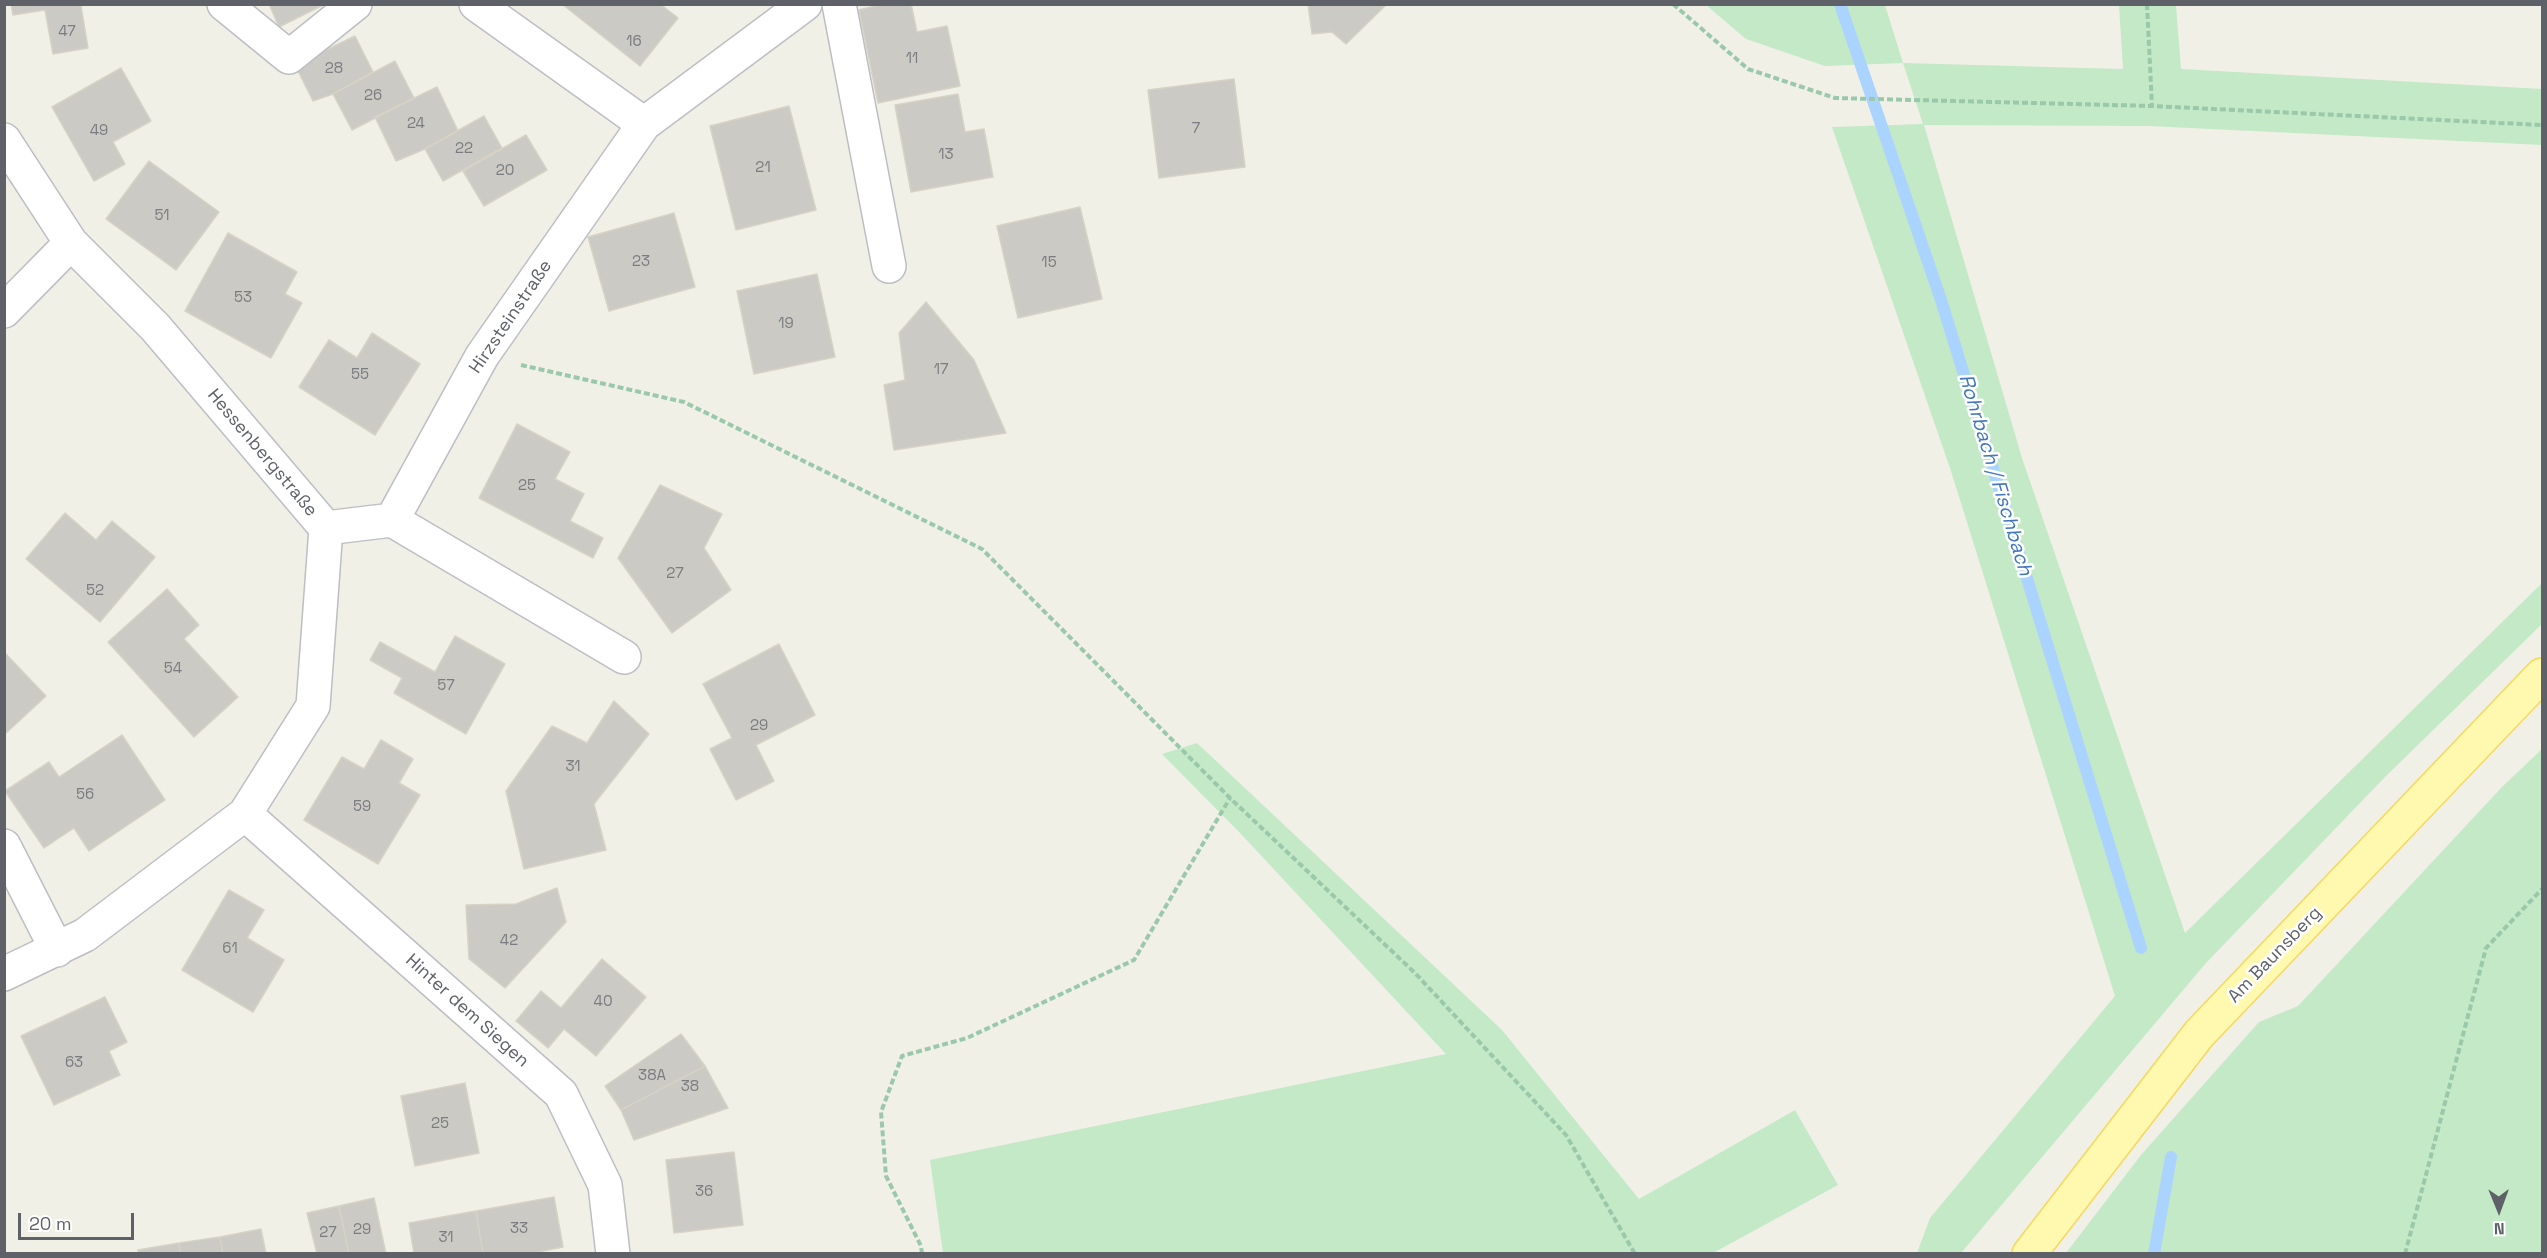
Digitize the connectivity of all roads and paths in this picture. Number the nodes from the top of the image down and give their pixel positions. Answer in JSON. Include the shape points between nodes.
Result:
{"nodes":[{"id":1,"x":224,"y":4,"type":"edge"},
{"id":2,"x":355,"y":4,"type":"edge"},
{"id":3,"x":476,"y":4,"type":"edge"},
{"id":4,"x":805,"y":4,"type":"edge"},
{"id":5,"x":839,"y":4,"type":"edge"},
{"id":6,"x":1673,"y":4,"type":"edge"},
{"id":7,"x":2147,"y":4,"type":"edge"},
{"id":8,"x":2152,"y":106,"type":"junction"},
{"id":9,"x":644,"y":124,"type":"junction"},
{"id":10,"x":2542,"y":125,"type":"edge"},
{"id":11,"x":4,"y":140,"type":"edge"},
{"id":12,"x":71,"y":243,"type":"junction"},
{"id":13,"x":889,"y":266,"type":"dead end"},
{"id":14,"x":4,"y":311,"type":"edge"},
{"id":15,"x":482,"y":356,"type":"junction"},
{"id":16,"x":392,"y":520,"type":"junction"},
{"id":17,"x":326,"y":528,"type":"junction"},
{"id":18,"x":624,"y":657,"type":"dead end"},
{"id":19,"x":2542,"y":675,"type":"edge"},
{"id":20,"x":1230,"y":798,"type":"junction"},
{"id":21,"x":245,"y":814,"type":"junction"},
{"id":22,"x":4,"y":846,"type":"edge"},
{"id":23,"x":2542,"y":889,"type":"edge"},
{"id":24,"x":57,"y":950,"type":"junction"},
{"id":25,"x":4,"y":974,"type":"edge"},
{"id":26,"x":612,"y":1254,"type":"edge"},
{"id":27,"x":922,"y":1254,"type":"edge"},
{"id":28,"x":1635,"y":1254,"type":"edge"},
{"id":29,"x":2029,"y":1254,"type":"edge"},
{"id":30,"x":2405,"y":1254,"type":"edge"}],
"edges":[{"from":1,"to":2,"type":"street","via":[[289,57]]},
{"from":3,"to":9,"type":"street"},
{"from":4,"to":9,"type":"street","name":"Hirzsteinstraße"},
{"from":5,"to":13,"type":"street"},
{"from":6,"to":8,"type":"path","via":[[1748,69],[1835,98]]},
{"from":7,"to":8,"type":"path"},
{"from":8,"to":10,"type":"path"},
{"from":9,"to":15,"type":"street","name":"Hirzsteinstraße"},
{"from":11,"to":12,"type":"street","name":"Hessenbergstraße"},
{"from":12,"to":14,"type":"street"},
{"from":12,"to":17,"type":"street","name":"Hessenbergstraße","via":[[155,327]]},
{"from":15,"to":16,"type":"street","name":"Hirzsteinstraße"},
{"from":15,"to":20,"type":"path","via":[[684,402],[982,549]]},
{"from":16,"to":17,"type":"street"},
{"from":16,"to":18,"type":"street"},
{"from":17,"to":21,"type":"street","name":"Hessenbergstraße","via":[[313,706]]},
{"from":19,"to":29,"type":"main road","name":"Am Baunsberg","via":[[2199,1034]]},
{"from":20,"to":27,"type":"path","via":[[1134,960],[968,1038],[902,1056],[881,1112],[886,1176]]},
{"from":20,"to":28,"type":"path","via":[[1415,973],[1566,1135]]},
{"from":21,"to":24,"type":"street","name":"Hessenbergstraße","via":[[85,934]]},
{"from":21,"to":26,"type":"street","name":"Hinter dem Siegen","via":[[561,1094],[605,1185]]},
{"from":22,"to":24,"type":"street"},
{"from":23,"to":30,"type":"path","via":[[2486,948]]},
{"from":24,"to":25,"type":"street","name":"Hessenbergstraße"}]}
